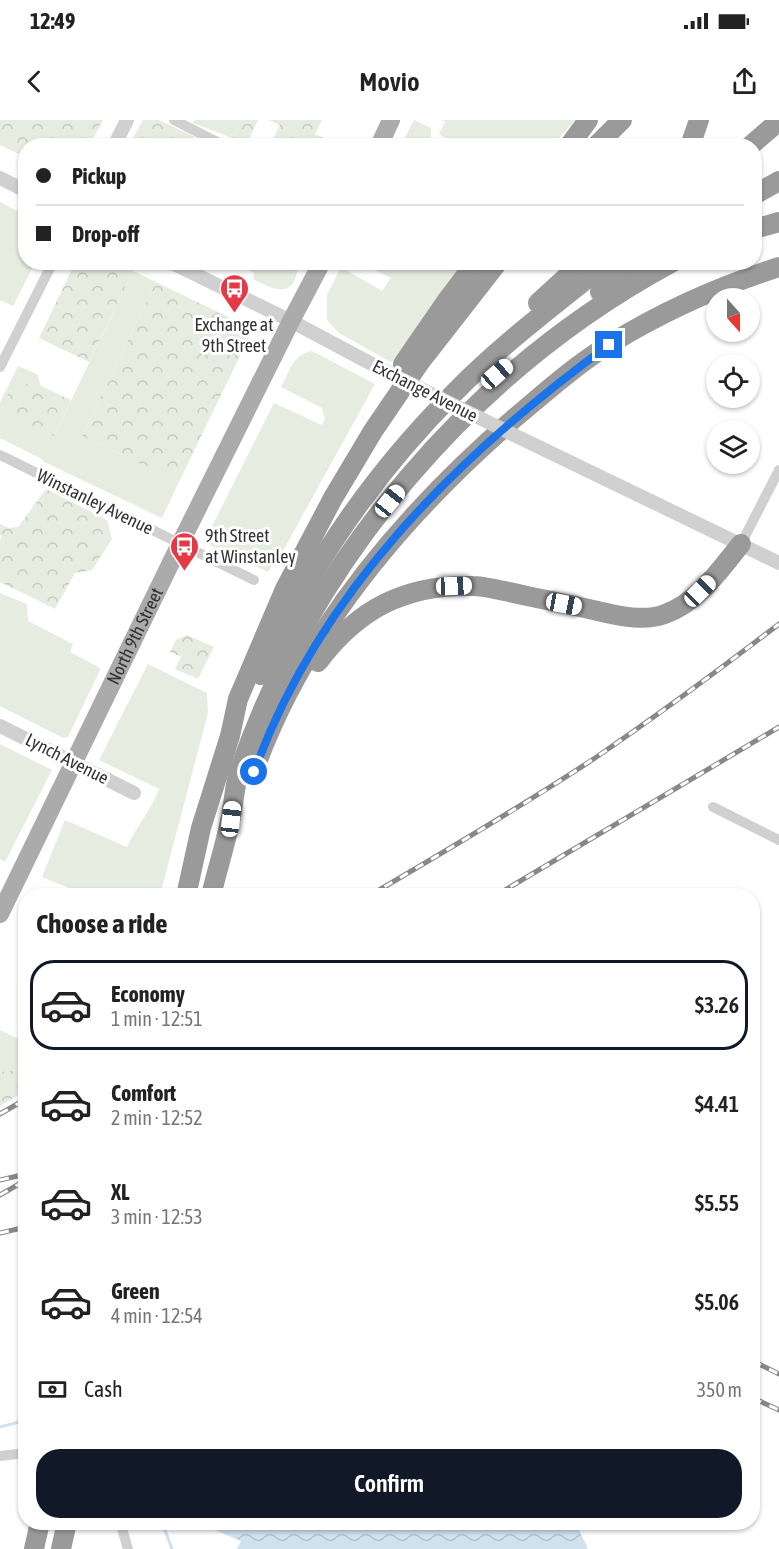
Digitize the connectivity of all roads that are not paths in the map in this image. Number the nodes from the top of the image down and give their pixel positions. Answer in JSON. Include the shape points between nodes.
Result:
{"nodes":[{"id":1,"x":127,"y":120,"type":"edge"},
{"id":2,"x":174,"y":120,"type":"edge"},
{"id":3,"x":391,"y":120,"type":"edge"},
{"id":4,"x":588,"y":120,"type":"edge"},
{"id":5,"x":622,"y":120,"type":"edge"},
{"id":6,"x":699,"y":120,"type":"edge"},
{"id":7,"x":779,"y":121,"type":"edge"},
{"id":8,"x":119,"y":138,"type":"edge"},
{"id":9,"x":209,"y":138,"type":"edge"},
{"id":10,"x":383,"y":138,"type":"edge"},
{"id":11,"x":574,"y":138,"type":"edge"},
{"id":12,"x":604,"y":138,"type":"edge"},
{"id":13,"x":693,"y":138,"type":"edge"},
{"id":14,"x":759,"y":138,"type":"edge"},
{"id":15,"x":0,"y":178,"type":"edge"},
{"id":16,"x":779,"y":181,"type":"edge"},
{"id":17,"x":18,"y":187,"type":"edge"},
{"id":18,"x":762,"y":191,"type":"edge"},
{"id":19,"x":779,"y":222,"type":"edge"},
{"id":20,"x":762,"y":227,"type":"edge"},
{"id":21,"x":779,"y":267,"type":"edge"},
{"id":22,"x":49,"y":270,"type":"edge"},
{"id":23,"x":186,"y":270,"type":"edge"},
{"id":24,"x":318,"y":270,"type":"edge"},
{"id":25,"x":470,"y":270,"type":"edge"},
{"id":26,"x":492,"y":270,"type":"edge"},
{"id":27,"x":574,"y":270,"type":"edge"},
{"id":28,"x":598,"y":270,"type":"edge"},
{"id":29,"x":630,"y":270,"type":"edge"},
{"id":30,"x":659,"y":270,"type":"edge"},
{"id":31,"x":291,"y":321,"type":"junction"},
{"id":32,"x":499,"y":351,"type":"junction"},
{"id":33,"x":0,"y":367,"type":"edge"},
{"id":34,"x":454,"y":428,"type":"junction"},
{"id":35,"x":0,"y":455,"type":"edge"},
{"id":36,"x":779,"y":470,"type":"edge"},
{"id":37,"x":311,"y":537,"type":"junction"},
{"id":38,"x":180,"y":544,"type":"junction"},
{"id":39,"x":741,"y":544,"type":"junction"},
{"id":40,"x":779,"y":563,"type":"edge"},
{"id":41,"x":254,"y":579,"type":"dead end"},
{"id":42,"x":281,"y":708,"type":"junction"},
{"id":43,"x":0,"y":726,"type":"edge"},
{"id":44,"x":230,"y":736,"type":"junction"},
{"id":45,"x":73,"y":762,"type":"junction"},
{"id":46,"x":134,"y":793,"type":"dead end"},
{"id":47,"x":713,"y":807,"type":"dead end"},
{"id":48,"x":231,"y":819,"type":"junction"},
{"id":49,"x":779,"y":840,"type":"edge"},
{"id":50,"x":188,"y":888,"type":"edge"},
{"id":51,"x":213,"y":888,"type":"edge"},
{"id":52,"x":0,"y":914,"type":"edge"},
{"id":53,"x":18,"y":1455,"type":"edge"},
{"id":54,"x":0,"y":1456,"type":"edge"},
{"id":55,"x":38,"y":1530,"type":"edge"},
{"id":56,"x":65,"y":1530,"type":"edge"},
{"id":57,"x":122,"y":1530,"type":"edge"},
{"id":58,"x":34,"y":1549,"type":"edge"},
{"id":59,"x":61,"y":1549,"type":"edge"},
{"id":60,"x":128,"y":1549,"type":"edge"}],
"edges":[{"from":1,"to":8,"type":"street"},
{"from":2,"to":9,"type":"street"},
{"from":3,"to":10,"type":"main road"},
{"from":4,"to":11,"type":"highway"},
{"from":5,"to":12,"type":"highway"},
{"from":6,"to":13,"type":"highway"},
{"from":7,"to":14,"type":"highway"},
{"from":15,"to":17,"type":"street"},
{"from":16,"to":18,"type":"highway"},
{"from":19,"to":20,"type":"highway"},
{"from":21,"to":42,"type":"highway","via":[[708,293],[609,345],[553,385],[472,454],[404,526],[350,592],[312,649]]},
{"from":22,"to":33,"type":"street"},
{"from":23,"to":31,"type":"street","name":"Exchange Avenue"},
{"from":24,"to":31,"type":"main road","name":"North 9th Street"},
{"from":25,"to":37,"type":"highway","via":[[374,405],[320,499]]},
{"from":26,"to":37,"type":"highway","via":[[373,430]]},
{"from":27,"to":32,"type":"highway","via":[[527,313]]},
{"from":28,"to":32,"type":"highway"},
{"from":29,"to":34,"type":"highway","via":[[497,374]]},
{"from":30,"to":34,"type":"highway","via":[[558,337]]},
{"from":31,"to":38,"type":"main road","name":"North 9th Street"},
{"from":31,"to":39,"type":"street","name":"Exchange Avenue","bridge":true,"via":[[514,435]]},
{"from":32,"to":44,"type":"highway","via":[[455,391],[369,489],[322,558],[284,625]]},
{"from":34,"to":48,"type":"highway","via":[[378,516],[302,632],[240,771]]},
{"from":35,"to":38,"type":"street","name":"Winstanley Avenue"},
{"from":36,"to":39,"type":"street"},
{"from":37,"to":44,"type":"highway","via":[[253,661],[238,699]]},
{"from":38,"to":41,"type":"street","name":"Winstanley Avenue"},
{"from":38,"to":45,"type":"main road","name":"North 9th Street"},
{"from":39,"to":40,"type":"street","name":"Exchange Avenue"},
{"from":39,"to":42,"type":"highway","via":[[690,602],[663,615],[630,617],[475,586],[432,587],[396,598],[358,619],[333,641],[294,699]]},
{"from":42,"to":48,"type":"highway"},
{"from":43,"to":45,"type":"street","name":"Lynch Avenue"},
{"from":44,"to":50,"type":"highway","via":[[201,828]]},
{"from":45,"to":46,"type":"street","name":"Lynch Avenue"},
{"from":45,"to":52,"type":"main road","name":"North 9th Street"},
{"from":47,"to":49,"type":"street"},
{"from":48,"to":51,"type":"highway"},
{"from":53,"to":54,"type":"street"},
{"from":55,"to":58,"type":"highway"},
{"from":56,"to":59,"type":"highway"},
{"from":57,"to":60,"type":"street"}]}
